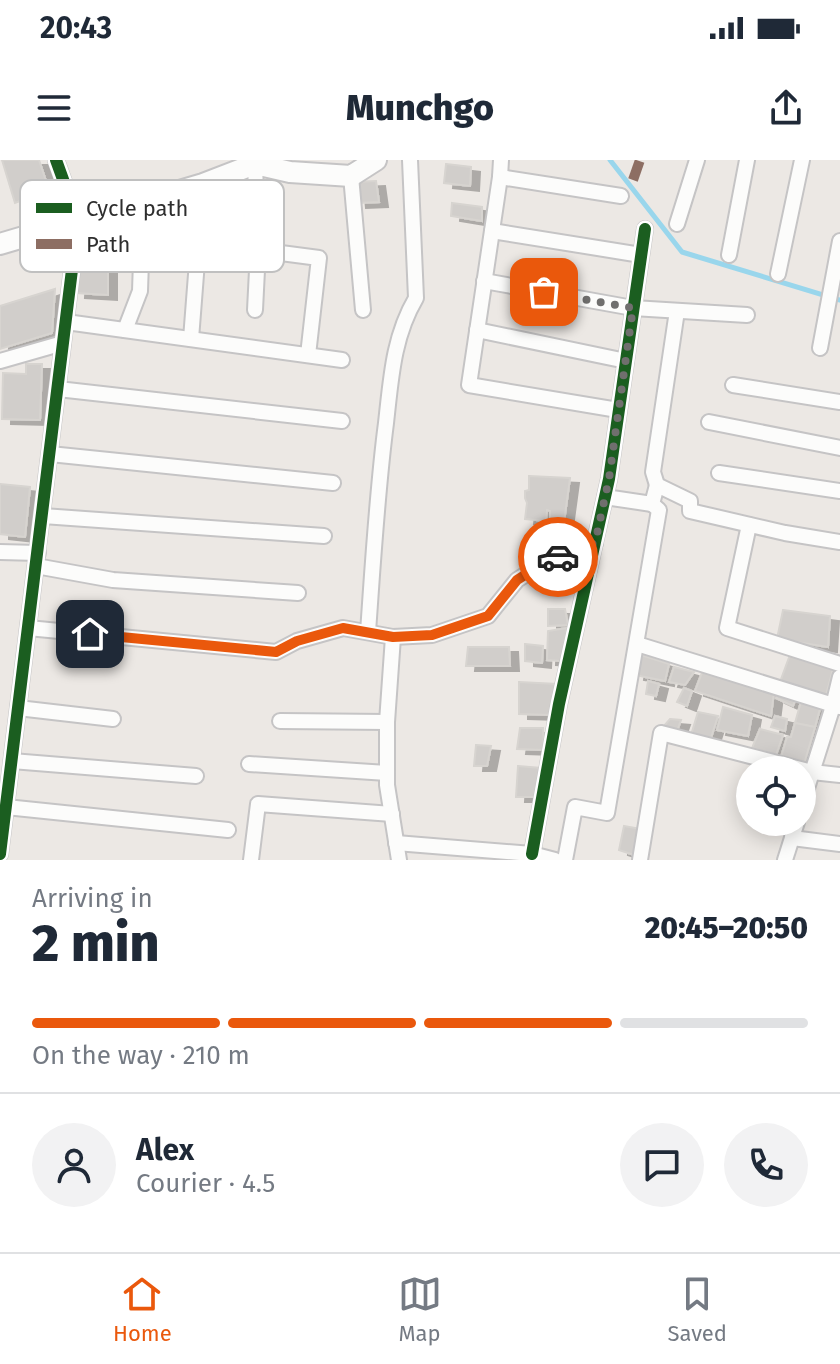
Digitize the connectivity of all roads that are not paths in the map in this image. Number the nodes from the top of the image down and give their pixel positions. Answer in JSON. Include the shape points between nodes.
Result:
{"nodes":[{"id":1,"x":56,"y":160,"type":"edge"},
{"id":2,"x":376,"y":160,"type":"edge"},
{"id":3,"x":410,"y":160,"type":"edge"},
{"id":4,"x":501,"y":160,"type":"edge"},
{"id":5,"x":697,"y":160,"type":"edge"},
{"id":6,"x":747,"y":160,"type":"edge"},
{"id":7,"x":802,"y":160,"type":"edge"},
{"id":8,"x":257,"y":162,"type":"edge"},
{"id":9,"x":351,"y":176,"type":"junction"},
{"id":10,"x":500,"y":177,"type":"junction"},
{"id":11,"x":63,"y":180,"type":"edge"},
{"id":12,"x":213,"y":180,"type":"edge"},
{"id":13,"x":621,"y":196,"type":"dead end"},
{"id":14,"x":677,"y":224,"type":"dead end"},
{"id":15,"x":645,"y":229,"type":"dead end"},
{"id":16,"x":492,"y":231,"type":"junction"},
{"id":17,"x":20,"y":238,"type":"edge"},
{"id":18,"x":840,"y":241,"type":"edge"},
{"id":19,"x":0,"y":244,"type":"edge"},
{"id":20,"x":284,"y":253,"type":"edge"},
{"id":21,"x":641,"y":255,"type":"junction"},
{"id":22,"x":729,"y":255,"type":"dead end"},
{"id":23,"x":72,"y":272,"type":"edge"},
{"id":24,"x":141,"y":272,"type":"edge"},
{"id":25,"x":196,"y":272,"type":"edge"},
{"id":26,"x":257,"y":272,"type":"edge"},
{"id":27,"x":778,"y":274,"type":"dead end"},
{"id":28,"x":484,"y":281,"type":"junction"},
{"id":29,"x":633,"y":308,"type":"junction"},
{"id":30,"x":255,"y":310,"type":"dead end"},
{"id":31,"x":363,"y":310,"type":"dead end"},
{"id":32,"x":677,"y":311,"type":"junction"},
{"id":33,"x":747,"y":315,"type":"dead end"},
{"id":34,"x":66,"y":322,"type":"junction"},
{"id":35,"x":125,"y":330,"type":"junction"},
{"id":36,"x":477,"y":330,"type":"junction"},
{"id":37,"x":191,"y":339,"type":"junction"},
{"id":38,"x":63,"y":343,"type":"junction"},
{"id":39,"x":820,"y":348,"type":"dead end"},
{"id":40,"x":308,"y":355,"type":"junction"},
{"id":41,"x":342,"y":360,"type":"dead end"},
{"id":42,"x":0,"y":361,"type":"edge"},
{"id":43,"x":626,"y":361,"type":"junction"},
{"id":44,"x":733,"y":385,"type":"dead end"},
{"id":45,"x":58,"y":389,"type":"junction"},
{"id":46,"x":840,"y":402,"type":"edge"},
{"id":47,"x":618,"y":410,"type":"junction"},
{"id":48,"x":342,"y":421,"type":"dead end"},
{"id":49,"x":709,"y":422,"type":"dead end"},
{"id":50,"x":840,"y":448,"type":"edge"},
{"id":51,"x":50,"y":454,"type":"junction"},
{"id":52,"x":719,"y":473,"type":"dead end"},
{"id":53,"x":333,"y":483,"type":"dead end"},
{"id":54,"x":657,"y":485,"type":"junction"},
{"id":55,"x":840,"y":491,"type":"edge"},
{"id":56,"x":605,"y":497,"type":"junction"},
{"id":57,"x":652,"y":504,"type":"junction"},
{"id":58,"x":43,"y":516,"type":"junction"},
{"id":59,"x":749,"y":525,"type":"junction"},
{"id":60,"x":324,"y":536,"type":"dead end"},
{"id":61,"x":840,"y":542,"type":"edge"},
{"id":62,"x":595,"y":543,"type":"junction"},
{"id":63,"x":0,"y":552,"type":"edge"},
{"id":64,"x":37,"y":559,"type":"junction"},
{"id":65,"x":298,"y":593,"type":"dead end"},
{"id":66,"x":28,"y":628,"type":"junction"},
{"id":67,"x":368,"y":632,"type":"junction"},
{"id":68,"x":393,"y":637,"type":"junction"},
{"id":69,"x":637,"y":644,"type":"junction"},
{"id":70,"x":840,"y":664,"type":"edge"},
{"id":71,"x":840,"y":677,"type":"edge"},
{"id":72,"x":836,"y":707,"type":"edge"},
{"id":73,"x":18,"y":708,"type":"junction"},
{"id":74,"x":113,"y":719,"type":"dead end"},
{"id":75,"x":280,"y":721,"type":"dead end"},
{"id":76,"x":387,"y":722,"type":"junction"},
{"id":77,"x":750,"y":756,"type":"edge"},
{"id":78,"x":12,"y":761,"type":"junction"},
{"id":79,"x":816,"y":761,"type":"edge"},
{"id":80,"x":249,"y":764,"type":"dead end"},
{"id":81,"x":816,"y":772,"type":"edge"},
{"id":82,"x":387,"y":773,"type":"junction"},
{"id":83,"x":840,"y":775,"type":"edge"},
{"id":84,"x":196,"y":776,"type":"dead end"},
{"id":85,"x":6,"y":807,"type":"junction"},
{"id":86,"x":392,"y":814,"type":"junction"},
{"id":87,"x":228,"y":830,"type":"dead end"},
{"id":88,"x":792,"y":838,"type":"joint"},
{"id":89,"x":396,"y":843,"type":"junction"},
{"id":90,"x":840,"y":844,"type":"edge"},
{"id":91,"x":0,"y":854,"type":"edge"},
{"id":92,"x":532,"y":854,"type":"junction"},
{"id":93,"x":251,"y":860,"type":"edge"},
{"id":94,"x":399,"y":860,"type":"edge"},
{"id":95,"x":555,"y":860,"type":"edge"},
{"id":96,"x":565,"y":860,"type":"edge"},
{"id":97,"x":640,"y":860,"type":"edge"},
{"id":98,"x":785,"y":860,"type":"edge"}],
"edges":[{"from":1,"to":11,"type":"street"},
{"from":2,"to":9,"type":"street"},
{"from":3,"to":67,"type":"street","via":[[416,298],[395,348]]},
{"from":4,"to":10,"type":"street"},
{"from":5,"to":14,"type":"street"},
{"from":6,"to":22,"type":"street"},
{"from":7,"to":27,"type":"street"},
{"from":8,"to":9,"type":"street","via":[[290,172]]},
{"from":8,"to":12,"type":"street"},
{"from":9,"to":31,"type":"street"},
{"from":10,"to":13,"type":"street"},
{"from":10,"to":16,"type":"street"},
{"from":15,"to":21,"type":"street"},
{"from":16,"to":21,"type":"street"},
{"from":16,"to":28,"type":"street"},
{"from":17,"to":19,"type":"street"},
{"from":18,"to":39,"type":"street"},
{"from":20,"to":40,"type":"street","via":[[319,258]]},
{"from":21,"to":29,"type":"street"},
{"from":23,"to":34,"type":"street"},
{"from":24,"to":35,"type":"street","via":[[140,291]]},
{"from":25,"to":37,"type":"street"},
{"from":26,"to":30,"type":"street"},
{"from":28,"to":29,"type":"street"},
{"from":28,"to":36,"type":"street"},
{"from":29,"to":32,"type":"street"},
{"from":29,"to":43,"type":"street"},
{"from":32,"to":33,"type":"street"},
{"from":32,"to":54,"type":"street","via":[[653,472]]},
{"from":34,"to":35,"type":"street"},
{"from":34,"to":38,"type":"street"},
{"from":35,"to":37,"type":"street"},
{"from":36,"to":43,"type":"street"},
{"from":36,"to":47,"type":"street","via":[[469,385]]},
{"from":37,"to":40,"type":"street"},
{"from":38,"to":42,"type":"street"},
{"from":38,"to":45,"type":"street"},
{"from":40,"to":41,"type":"street"},
{"from":43,"to":47,"type":"street"},
{"from":44,"to":46,"type":"street"},
{"from":45,"to":48,"type":"street"},
{"from":45,"to":51,"type":"street"},
{"from":47,"to":56,"type":"street"},
{"from":49,"to":50,"type":"street"},
{"from":51,"to":53,"type":"street"},
{"from":51,"to":58,"type":"street"},
{"from":52,"to":55,"type":"street"},
{"from":54,"to":57,"type":"street"},
{"from":54,"to":59,"type":"street","via":[[690,501],[690,511]]},
{"from":56,"to":57,"type":"street"},
{"from":56,"to":62,"type":"street"},
{"from":57,"to":69,"type":"street","via":[[659,510]]},
{"from":58,"to":60,"type":"street"},
{"from":58,"to":64,"type":"street"},
{"from":59,"to":61,"type":"street"},
{"from":59,"to":70,"type":"street","via":[[727,628]]},
{"from":62,"to":68,"type":"street","via":[[545,562],[517,580],[488,616],[432,635]]},
{"from":62,"to":92,"type":"street"},
{"from":63,"to":64,"type":"street"},
{"from":64,"to":65,"type":"street","via":[[113,580]]},
{"from":64,"to":66,"type":"street"},
{"from":66,"to":67,"type":"street","via":[[276,652],[343,628]]},
{"from":66,"to":73,"type":"street"},
{"from":67,"to":68,"type":"street"},
{"from":68,"to":76,"type":"street"},
{"from":69,"to":72,"type":"street"},
{"from":69,"to":96,"type":"street","via":[[607,813],[575,807]]},
{"from":71,"to":72,"type":"street"},
{"from":72,"to":79,"type":"street"},
{"from":73,"to":74,"type":"street"},
{"from":73,"to":78,"type":"street"},
{"from":75,"to":76,"type":"street"},
{"from":76,"to":82,"type":"street"},
{"from":77,"to":97,"type":"street","via":[[661,733]]},
{"from":78,"to":84,"type":"street"},
{"from":78,"to":85,"type":"street"},
{"from":80,"to":82,"type":"street"},
{"from":81,"to":83,"type":"street"},
{"from":82,"to":86,"type":"street"},
{"from":85,"to":87,"type":"street"},
{"from":85,"to":91,"type":"street"},
{"from":86,"to":89,"type":"street"},
{"from":86,"to":93,"type":"street","via":[[258,804]]},
{"from":88,"to":90,"type":"street"},
{"from":88,"to":98,"type":"street"},
{"from":89,"to":92,"type":"street"},
{"from":89,"to":94,"type":"street"},
{"from":92,"to":95,"type":"street"}]}
